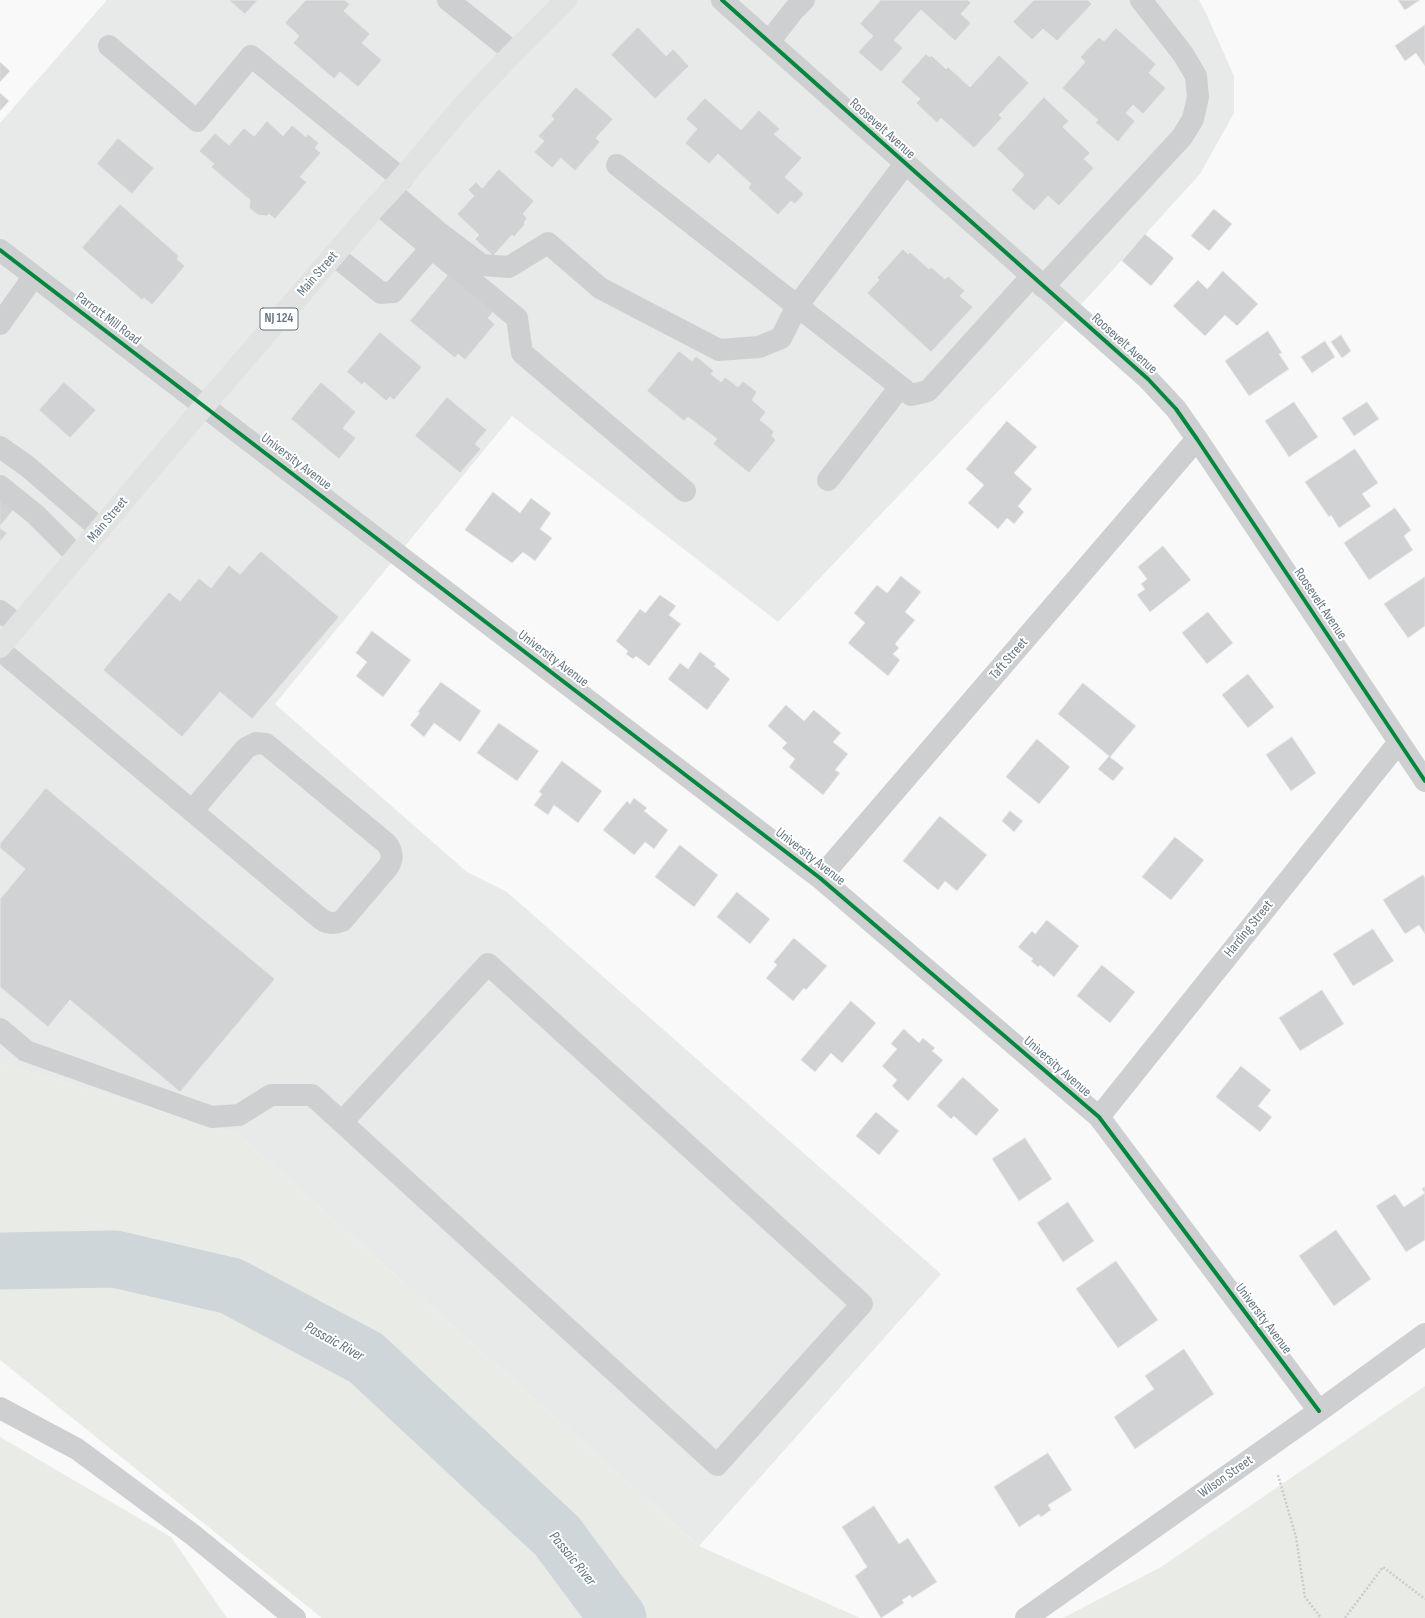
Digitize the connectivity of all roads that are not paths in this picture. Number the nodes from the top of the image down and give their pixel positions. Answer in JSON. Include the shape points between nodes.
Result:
{"nodes":[{"id":1,"x":448,"y":0,"type":"edge"},
{"id":2,"x":566,"y":0,"type":"edge"},
{"id":3,"x":722,"y":0,"type":"edge"},
{"id":4,"x":804,"y":0,"type":"edge"},
{"id":5,"x":1141,"y":0,"type":"edge"},
{"id":6,"x":769,"y":42,"type":"junction"},
{"id":7,"x":109,"y":46,"type":"dead end"},
{"id":8,"x":513,"y":52,"type":"junction"},
{"id":9,"x":905,"y":164,"type":"junction"},
{"id":10,"x":617,"y":165,"type":"dead end"},
{"id":11,"x":390,"y":192,"type":"junction"},
{"id":12,"x":431,"y":248,"type":"junction"},
{"id":13,"x":0,"y":250,"type":"edge"},
{"id":14,"x":334,"y":255,"type":"junction"},
{"id":15,"x":34,"y":276,"type":"junction"},
{"id":16,"x":1037,"y":282,"type":"junction"},
{"id":17,"x":797,"y":306,"type":"junction"},
{"id":18,"x":0,"y":324,"type":"edge"},
{"id":19,"x":900,"y":387,"type":"junction"},
{"id":20,"x":204,"y":406,"type":"junction"},
{"id":21,"x":1197,"y":439,"type":"junction"},
{"id":22,"x":0,"y":447,"type":"edge"},
{"id":23,"x":828,"y":480,"type":"dead end"},
{"id":24,"x":0,"y":486,"type":"edge"},
{"id":25,"x":685,"y":491,"type":"dead end"},
{"id":26,"x":100,"y":529,"type":"junction"},
{"id":27,"x":77,"y":556,"type":"junction"},
{"id":28,"x":0,"y":611,"type":"edge"},
{"id":29,"x":18,"y":625,"type":"junction"},
{"id":30,"x":0,"y":648,"type":"edge"},
{"id":31,"x":1399,"y":742,"type":"junction"},
{"id":32,"x":1425,"y":781,"type":"edge"},
{"id":33,"x":192,"y":811,"type":"junction"},
{"id":34,"x":820,"y":878,"type":"junction"},
{"id":35,"x":0,"y":1029,"type":"edge"},
{"id":36,"x":1099,"y":1116,"type":"junction"},
{"id":37,"x":342,"y":1122,"type":"junction"},
{"id":38,"x":1425,"y":1334,"type":"edge"},
{"id":39,"x":0,"y":1408,"type":"edge"},
{"id":40,"x":1319,"y":1412,"type":"junction"},
{"id":41,"x":295,"y":1618,"type":"edge"},
{"id":42,"x":1026,"y":1618,"type":"edge"}],
"edges":[{"from":1,"to":8,"type":"street"},
{"from":2,"to":8,"type":"main road","name":"Main Street","number":"NJ 124"},
{"from":3,"to":6,"type":"street","name":"Roosevelt Avenue"},
{"from":4,"to":6,"type":"street"},
{"from":5,"to":16,"type":"street","via":[[1183,54],[1196,76],[1198,98],[1193,119],[1182,137]]},
{"from":6,"to":9,"type":"street","name":"Roosevelt Avenue"},
{"from":7,"to":11,"type":"street","via":[[197,121],[251,56]]},
{"from":8,"to":11,"type":"main road","name":"Main Street","number":"NJ 124","via":[[462,107]]},
{"from":9,"to":16,"type":"street","name":"Roosevelt Avenue"},
{"from":9,"to":17,"type":"street"},
{"from":10,"to":17,"type":"street"},
{"from":11,"to":12,"type":"street"},
{"from":11,"to":14,"type":"main road","name":"Main Street","number":"NJ 124"},
{"from":11,"to":17,"type":"street","via":[[482,265],[509,267],[548,243],[600,288],[719,350],[759,347],[781,338]]},
{"from":12,"to":14,"type":"street","via":[[393,292],[381,293]]},
{"from":12,"to":25,"type":"street","via":[[517,318],[522,353]]},
{"from":13,"to":15,"type":"street","name":"Parrott Mill Road"},
{"from":14,"to":20,"type":"main road","name":"Main Street","number":"NJ 124"},
{"from":15,"to":18,"type":"street"},
{"from":15,"to":20,"type":"street","name":"Parrott Mill Road"},
{"from":16,"to":19,"type":"street","via":[[928,391],[911,396]]},
{"from":16,"to":21,"type":"street","name":"Roosevelt Avenue","via":[[1148,379],[1176,410]]},
{"from":17,"to":19,"type":"street"},
{"from":19,"to":23,"type":"street"},
{"from":20,"to":26,"type":"main road","name":"Main Street","number":"NJ 124"},
{"from":20,"to":34,"type":"street","name":"University Avenue"},
{"from":21,"to":31,"type":"street","name":"Roosevelt Avenue"},
{"from":21,"to":34,"type":"street","name":"Taft Street"},
{"from":22,"to":26,"type":"street","via":[[27,466]]},
{"from":24,"to":27,"type":"street","via":[[36,514]]},
{"from":26,"to":27,"type":"main road","name":"Main Street","number":"NJ 124"},
{"from":27,"to":29,"type":"main road","name":"Main Street","number":"NJ 124"},
{"from":28,"to":29,"type":"street"},
{"from":29,"to":30,"type":"main road","name":"Main Street","number":"NJ 124"},
{"from":30,"to":33,"type":"street"},
{"from":31,"to":32,"type":"street","name":"Roosevelt Avenue"},
{"from":31,"to":36,"type":"street","name":"Harding Street"},
{"from":33,"to":33,"type":"street","via":[[246,748],[256,743],[266,744],[386,843],[391,851],[392,860],[345,918],[328,923]]},
{"from":34,"to":36,"type":"street","name":"University Avenue"},
{"from":35,"to":37,"type":"street","via":[[26,1051],[212,1117],[239,1115],[271,1095],[312,1095]]},
{"from":36,"to":40,"type":"street","name":"University Avenue"},
{"from":37,"to":37,"type":"street","via":[[717,1465],[862,1304],[488,964]]},
{"from":38,"to":40,"type":"street","name":"Wilson Street"},
{"from":39,"to":41,"type":"street","via":[[76,1449],[194,1535]]},
{"from":40,"to":42,"type":"street","name":"Wilson Street"}]}
